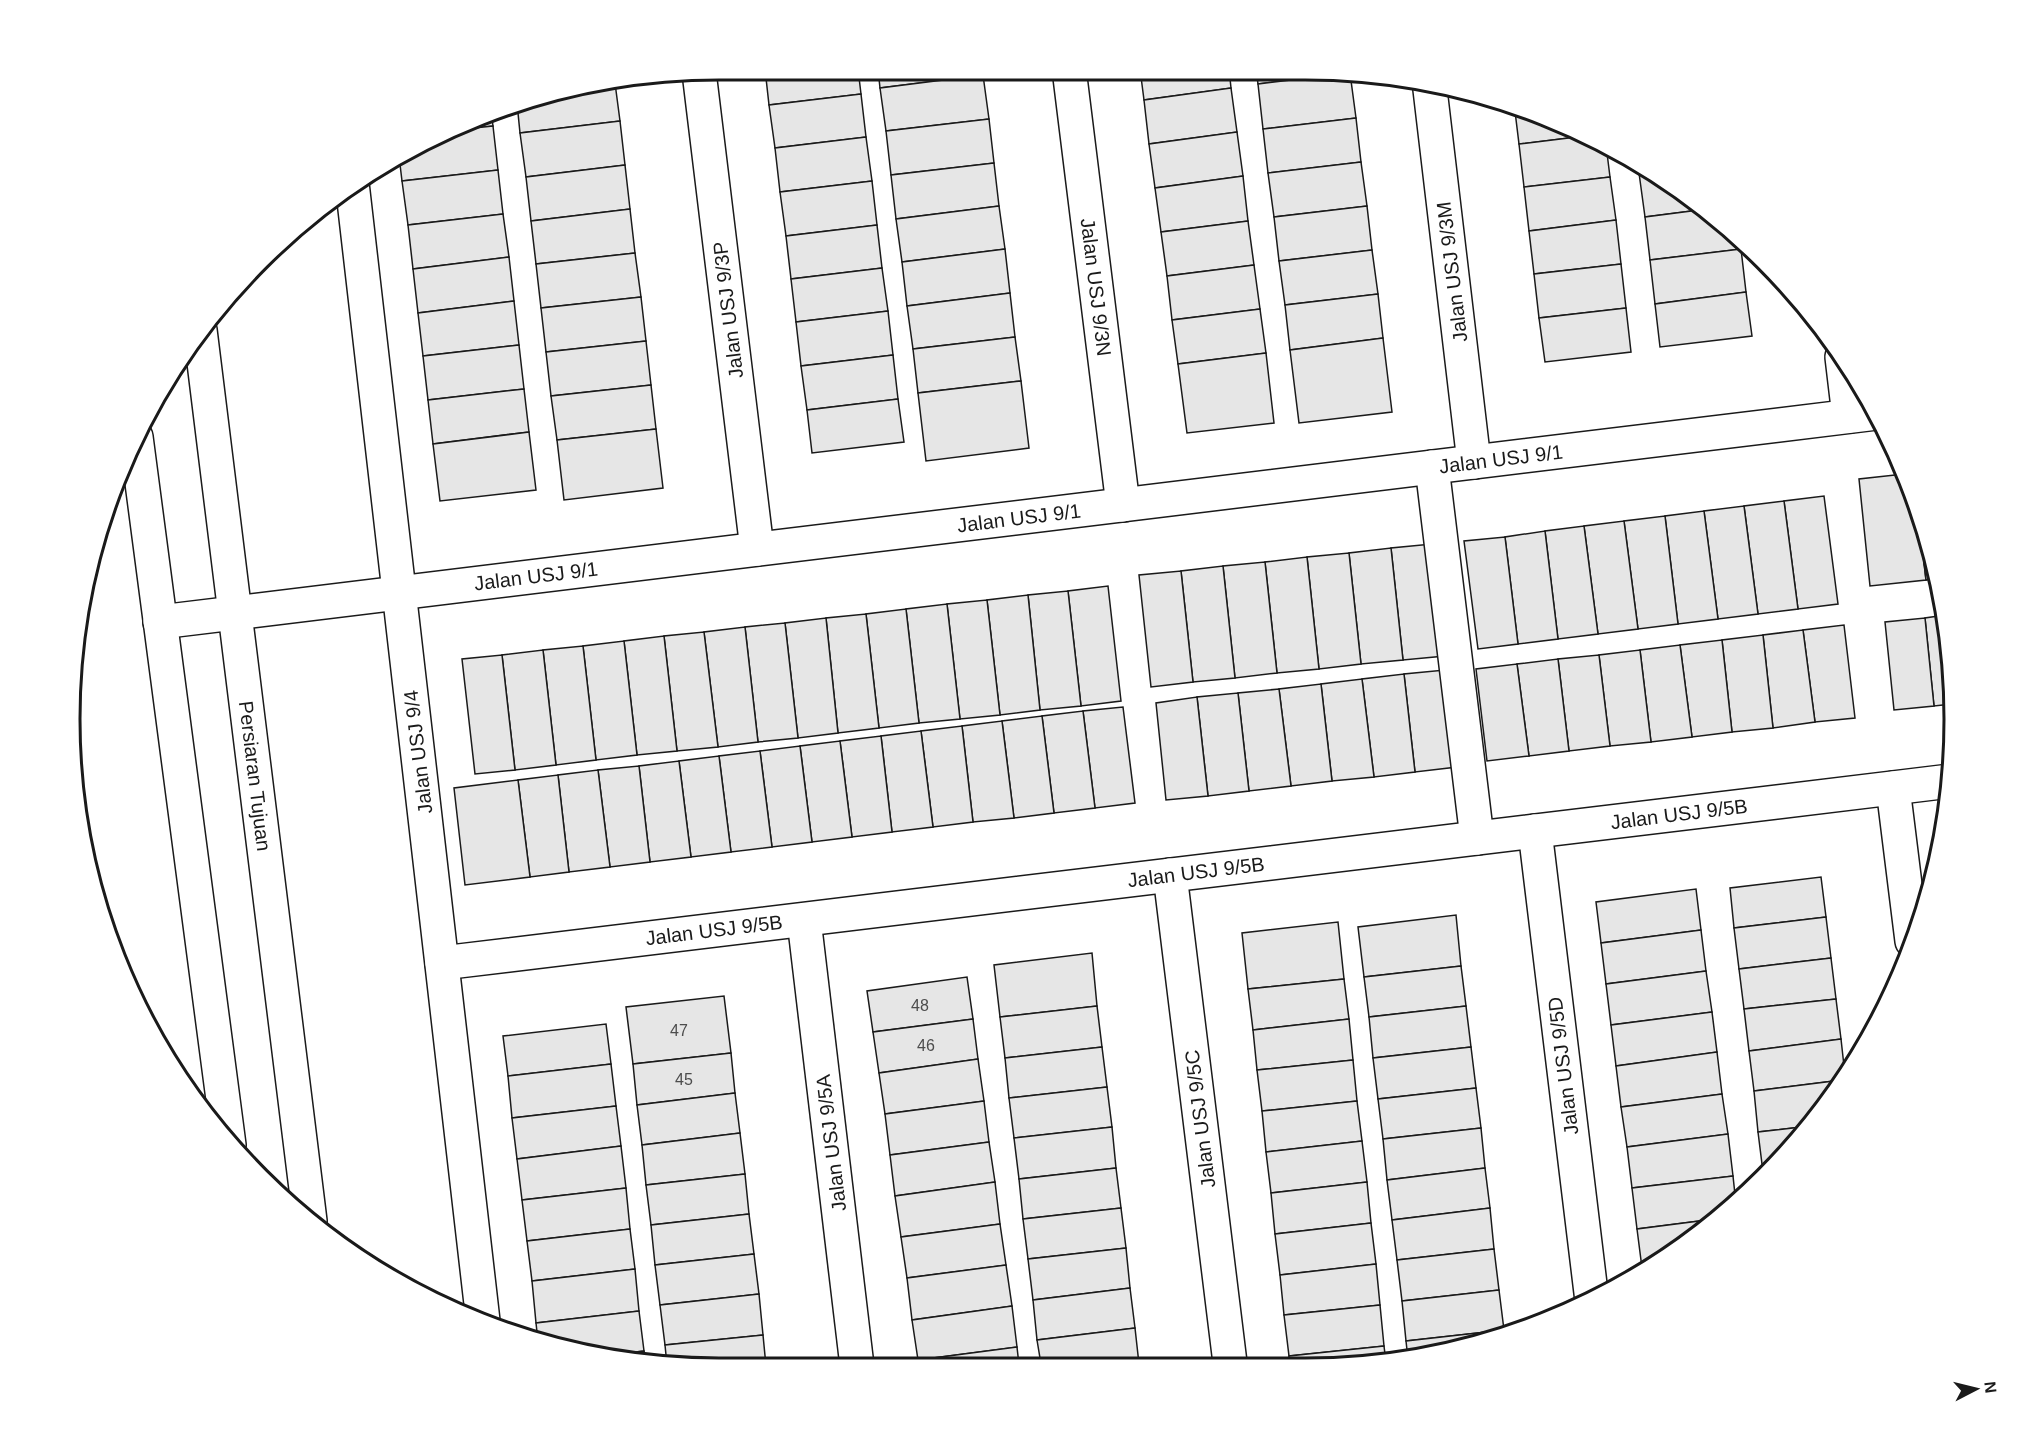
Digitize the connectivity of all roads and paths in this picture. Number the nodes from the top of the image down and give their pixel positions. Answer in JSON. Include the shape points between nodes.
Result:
{"nodes":[{"id":1,"x":700,"y":80,"type":"edge"},
{"id":2,"x":1070,"y":80,"type":"edge"},
{"id":3,"x":1431,"y":92,"type":"edge"},
{"id":4,"x":353,"y":194,"type":"edge"},
{"id":5,"x":202,"y":344,"type":"edge"},
{"id":6,"x":1855,"y":392,"type":"edge"},
{"id":7,"x":1863,"y":415,"type":"edge"},
{"id":8,"x":138,"y":452,"type":"edge"},
{"id":9,"x":1474,"y":462,"type":"junction"},
{"id":10,"x":1432,"y":467,"type":"junction"},
{"id":11,"x":1123,"y":505,"type":"junction"},
{"id":12,"x":757,"y":549,"type":"junction"},
{"id":13,"x":399,"y":593,"type":"junction"},
{"id":14,"x":235,"y":613,"type":"junction"},
{"id":15,"x":160,"y":622,"type":"junction"},
{"id":16,"x":1941,"y":782,"type":"edge"},
{"id":17,"x":1893,"y":788,"type":"junction"},
{"id":18,"x":1535,"y":831,"type":"junction"},
{"id":19,"x":1477,"y":838,"type":"junction"},
{"id":20,"x":1170,"y":875,"type":"junction"},
{"id":21,"x":804,"y":920,"type":"junction"},
{"id":22,"x":1910,"y":926,"type":"edge"},
{"id":23,"x":442,"y":963,"type":"junction"},
{"id":24,"x":226,"y":1125,"type":"edge"},
{"id":25,"x":308,"y":1208,"type":"edge"},
{"id":26,"x":1591,"y":1291,"type":"edge"},
{"id":27,"x":482,"y":1312,"type":"edge"},
{"id":28,"x":856,"y":1358,"type":"edge"},
{"id":29,"x":1229,"y":1358,"type":"edge"}],
"edges":[{"from":1,"to":12,"type":"street","name":"Jalan USJ 9/3P"},
{"from":2,"to":11,"type":"street","name":"Jalan USJ 9/3N"},
{"from":3,"to":9,"type":"street","name":"Jalan USJ 9/3M"},
{"from":4,"to":13,"type":"street","name":"Jalan USJ 9/4"},
{"from":5,"to":14,"type":"street","name":"Persiaran Tujuan"},
{"from":6,"to":7,"type":"street"},
{"from":7,"to":9,"type":"street","name":"Jalan USJ 9/1"},
{"from":8,"to":15,"type":"street"},
{"from":9,"to":10,"type":"street","name":"Jalan USJ 9/1"},
{"from":10,"to":11,"type":"street","name":"Jalan USJ 9/1"},
{"from":10,"to":19,"type":"street"},
{"from":11,"to":12,"type":"street","name":"Jalan USJ 9/1"},
{"from":12,"to":13,"type":"street","name":"Jalan USJ 9/1"},
{"from":13,"to":14,"type":"street","name":"Jalan USJ 9/1"},
{"from":13,"to":23,"type":"street","name":"Jalan USJ 9/4"},
{"from":14,"to":15,"type":"street","name":"Jalan USJ 9/1"},
{"from":14,"to":25,"type":"street","name":"Persiaran Tujuan"},
{"from":15,"to":24,"type":"street"},
{"from":16,"to":17,"type":"street","name":"Jalan USJ 9/5B"},
{"from":17,"to":18,"type":"street","name":"Jalan USJ 9/5B"},
{"from":17,"to":22,"type":"street"},
{"from":18,"to":19,"type":"street","name":"Jalan USJ 9/5B"},
{"from":18,"to":26,"type":"street","name":"Jalan USJ 9/5D"},
{"from":19,"to":20,"type":"street","name":"Jalan USJ 9/5B"},
{"from":20,"to":21,"type":"street","name":"Jalan USJ 9/5B"},
{"from":20,"to":29,"type":"street","name":"Jalan USJ 9/5C"},
{"from":21,"to":23,"type":"street","name":"Jalan USJ 9/5B"},
{"from":21,"to":28,"type":"street","name":"Jalan USJ 9/5A"},
{"from":23,"to":27,"type":"street","name":"Jalan USJ 9/4"}]}
